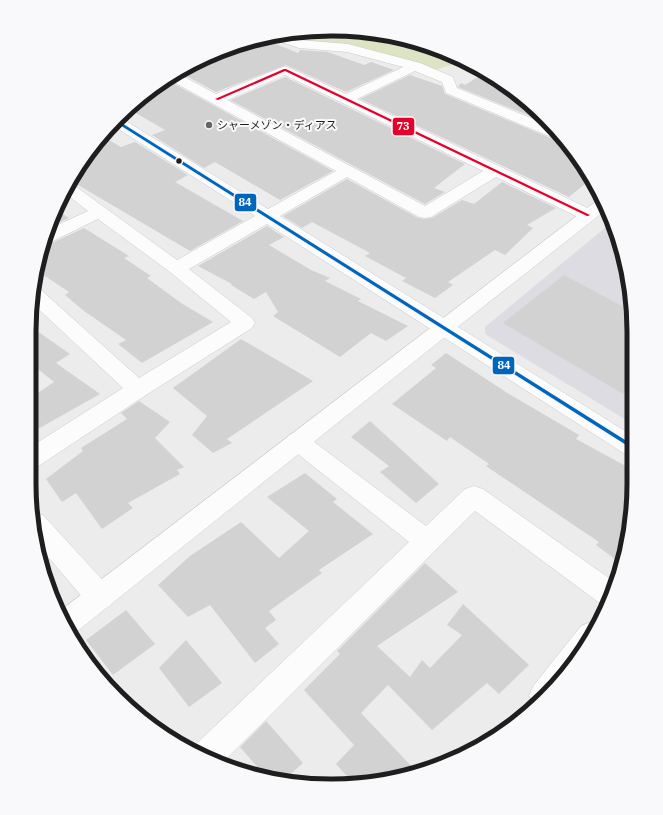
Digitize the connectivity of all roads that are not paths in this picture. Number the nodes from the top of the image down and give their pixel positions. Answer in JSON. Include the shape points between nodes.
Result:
{"nodes":[{"id":1,"x":286,"y":40,"type":"edge"},
{"id":2,"x":415,"y":66,"type":"junction"},
{"id":3,"x":178,"y":79,"type":"edge"},
{"id":4,"x":217,"y":99,"type":"junction"},
{"id":5,"x":346,"y":99,"type":"junction"},
{"id":6,"x":121,"y":125,"type":"edge"},
{"id":7,"x":547,"y":130,"type":"edge"},
{"id":8,"x":347,"y":171,"type":"junction"},
{"id":9,"x":494,"y":171,"type":"junction"},
{"id":10,"x":72,"y":191,"type":"edge"},
{"id":11,"x":597,"y":209,"type":"edge"},
{"id":12,"x":99,"y":212,"type":"junction"},
{"id":13,"x":265,"y":216,"type":"junction"},
{"id":14,"x":53,"y":234,"type":"edge"},
{"id":15,"x":176,"y":268,"type":"junction"},
{"id":16,"x":38,"y":298,"type":"edge"},
{"id":17,"x":443,"y":328,"type":"junction"},
{"id":18,"x":138,"y":389,"type":"junction"},
{"id":19,"x":297,"y":441,"type":"junction"},
{"id":20,"x":627,"y":443,"type":"edge"},
{"id":21,"x":36,"y":455,"type":"edge"},
{"id":22,"x":40,"y":530,"type":"edge"},
{"id":23,"x":426,"y":541,"type":"junction"},
{"id":24,"x":607,"y":592,"type":"edge"},
{"id":25,"x":100,"y":597,"type":"junction"},
{"id":26,"x":70,"y":620,"type":"edge"},
{"id":27,"x":209,"y":753,"type":"edge"}],
"edges":[{"from":1,"to":2,"type":"street","via":[[299,44],[348,48]]},
{"from":2,"to":5,"type":"street"},
{"from":2,"to":7,"type":"street","via":[[448,80],[451,90]]},
{"from":3,"to":4,"type":"street"},
{"from":4,"to":5,"type":"street","via":[[285,70]]},
{"from":4,"to":8,"type":"street"},
{"from":5,"to":9,"type":"street"},
{"from":6,"to":13,"type":"street"},
{"from":8,"to":9,"type":"street","via":[[425,213]]},
{"from":8,"to":13,"type":"street"},
{"from":9,"to":11,"type":"street"},
{"from":10,"to":12,"type":"street"},
{"from":11,"to":17,"type":"street"},
{"from":12,"to":14,"type":"street"},
{"from":12,"to":15,"type":"street"},
{"from":13,"to":15,"type":"street"},
{"from":13,"to":17,"type":"street"},
{"from":15,"to":18,"type":"street","via":[[246,323]]},
{"from":16,"to":18,"type":"street"},
{"from":17,"to":19,"type":"street"},
{"from":17,"to":20,"type":"street"},
{"from":18,"to":21,"type":"street"},
{"from":19,"to":23,"type":"street"},
{"from":19,"to":25,"type":"street"},
{"from":22,"to":25,"type":"street"},
{"from":23,"to":24,"type":"street","via":[[474,496]]},
{"from":23,"to":27,"type":"street"},
{"from":25,"to":26,"type":"street"}]}
